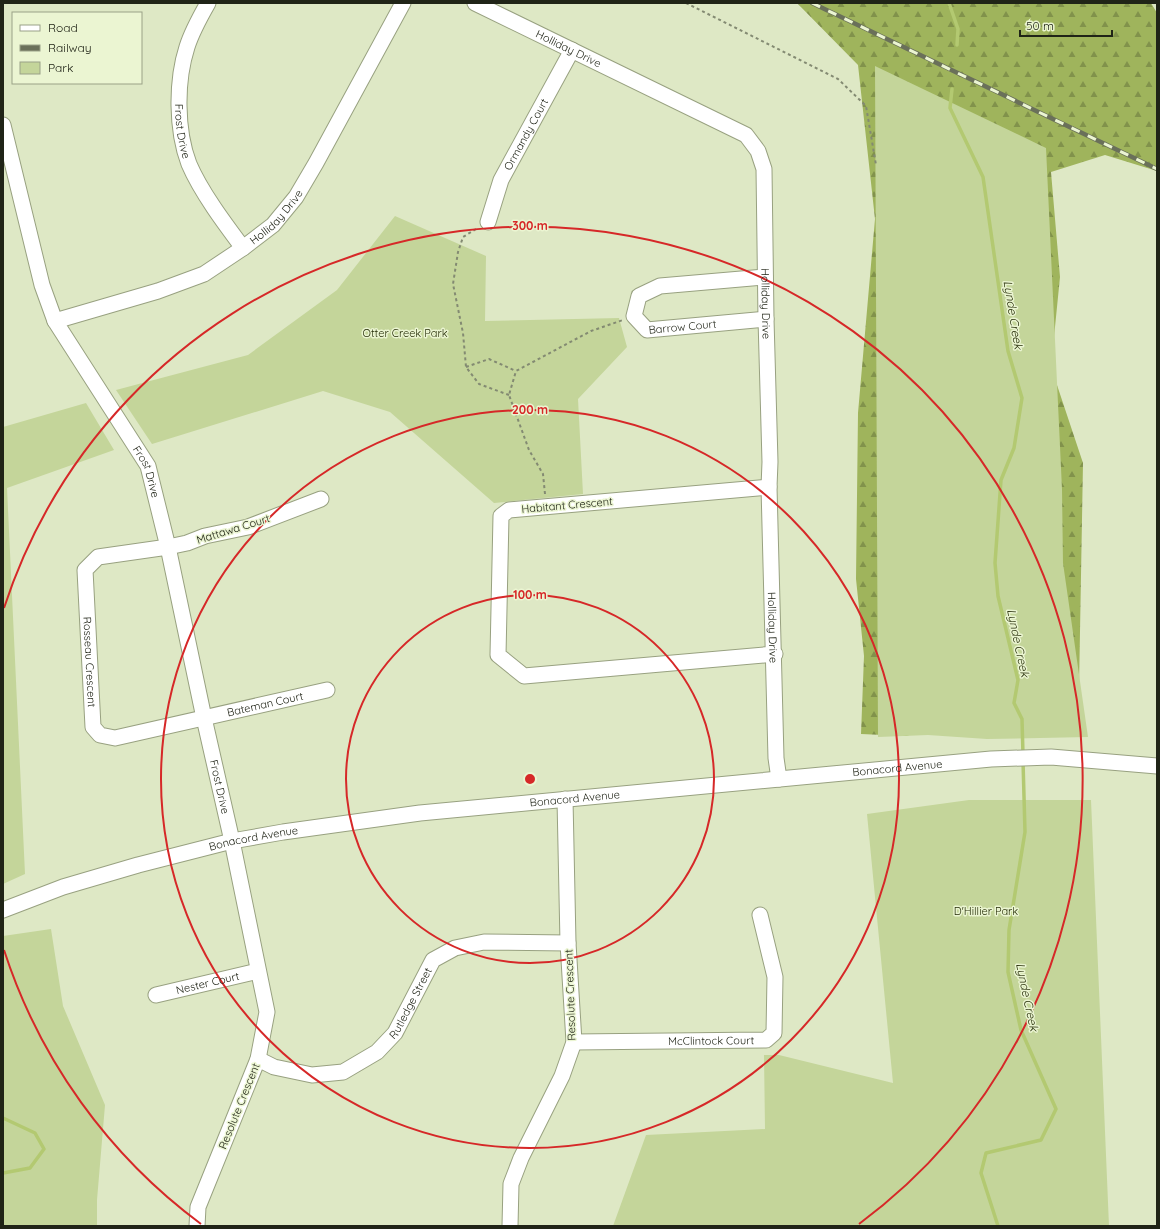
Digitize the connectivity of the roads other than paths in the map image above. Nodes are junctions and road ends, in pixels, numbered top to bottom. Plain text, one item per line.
1 (208, 3) edge
2 (403, 3) edge
3 (475, 3) edge
4 (572, 50) junction
5 (3, 125) edge
6 (488, 222) road end
7 (243, 248) junction
8 (765, 278) junction
9 (766, 319) junction
10 (55, 321) junction
11 (769, 487) junction
12 (321, 499) dead end
13 (168, 547) junction
14 (774, 654) junction
15 (327, 690) dead end
16 (204, 718) junction
17 (1157, 766) edge
18 (779, 779) junction
19 (565, 800) junction
20 (232, 841) junction
21 (3, 910) edge
22 (760, 915) dead end
23 (568, 943) junction
24 (258, 971) junction
25 (156, 995) dead end
26 (574, 1042) junction
27 (258, 1059) junction
28 (197, 1226) edge
29 (510, 1226) edge

1 - 7 street, Frost Drive
2 - 7 street, Holliday Drive
3 - 4 street, Holliday Drive
4 - 6 street, Ormandy Court
4 - 8 street, Holliday Drive
5 - 10 street, Frost Drive
7 - 10 street, Holliday Drive
8 - 9 street, Holliday Drive
8 - 9 street, Barrow Court
9 - 11 street, Holliday Drive
10 - 13 street, Frost Drive
11 - 14 street, Holliday Drive
11 - 14 street, Habitant Crescent
12 - 13 street, Mattawa Court
13 - 16 street, Frost Drive
13 - 16 street, Rosseau Crescent
14 - 18 street, Holliday Drive
15 - 16 street, Bateman Court
16 - 20 street, Frost Drive
17 - 18 street, Bonacord Avenue
18 - 19 street, Bonacord Avenue
19 - 20 street, Bonacord Avenue
19 - 23 street, Resolute Crescent
20 - 21 street, Bonacord Avenue
20 - 24 street, Resolute Crescent
22 - 26 street, McClintock Court
23 - 26 street, Resolute Crescent
23 - 27 street, Rutledge Street
24 - 25 street, Nester Court
24 - 27 street, Resolute Crescent
26 - 29 street, Resolute Crescent
27 - 28 street, Resolute Crescent

